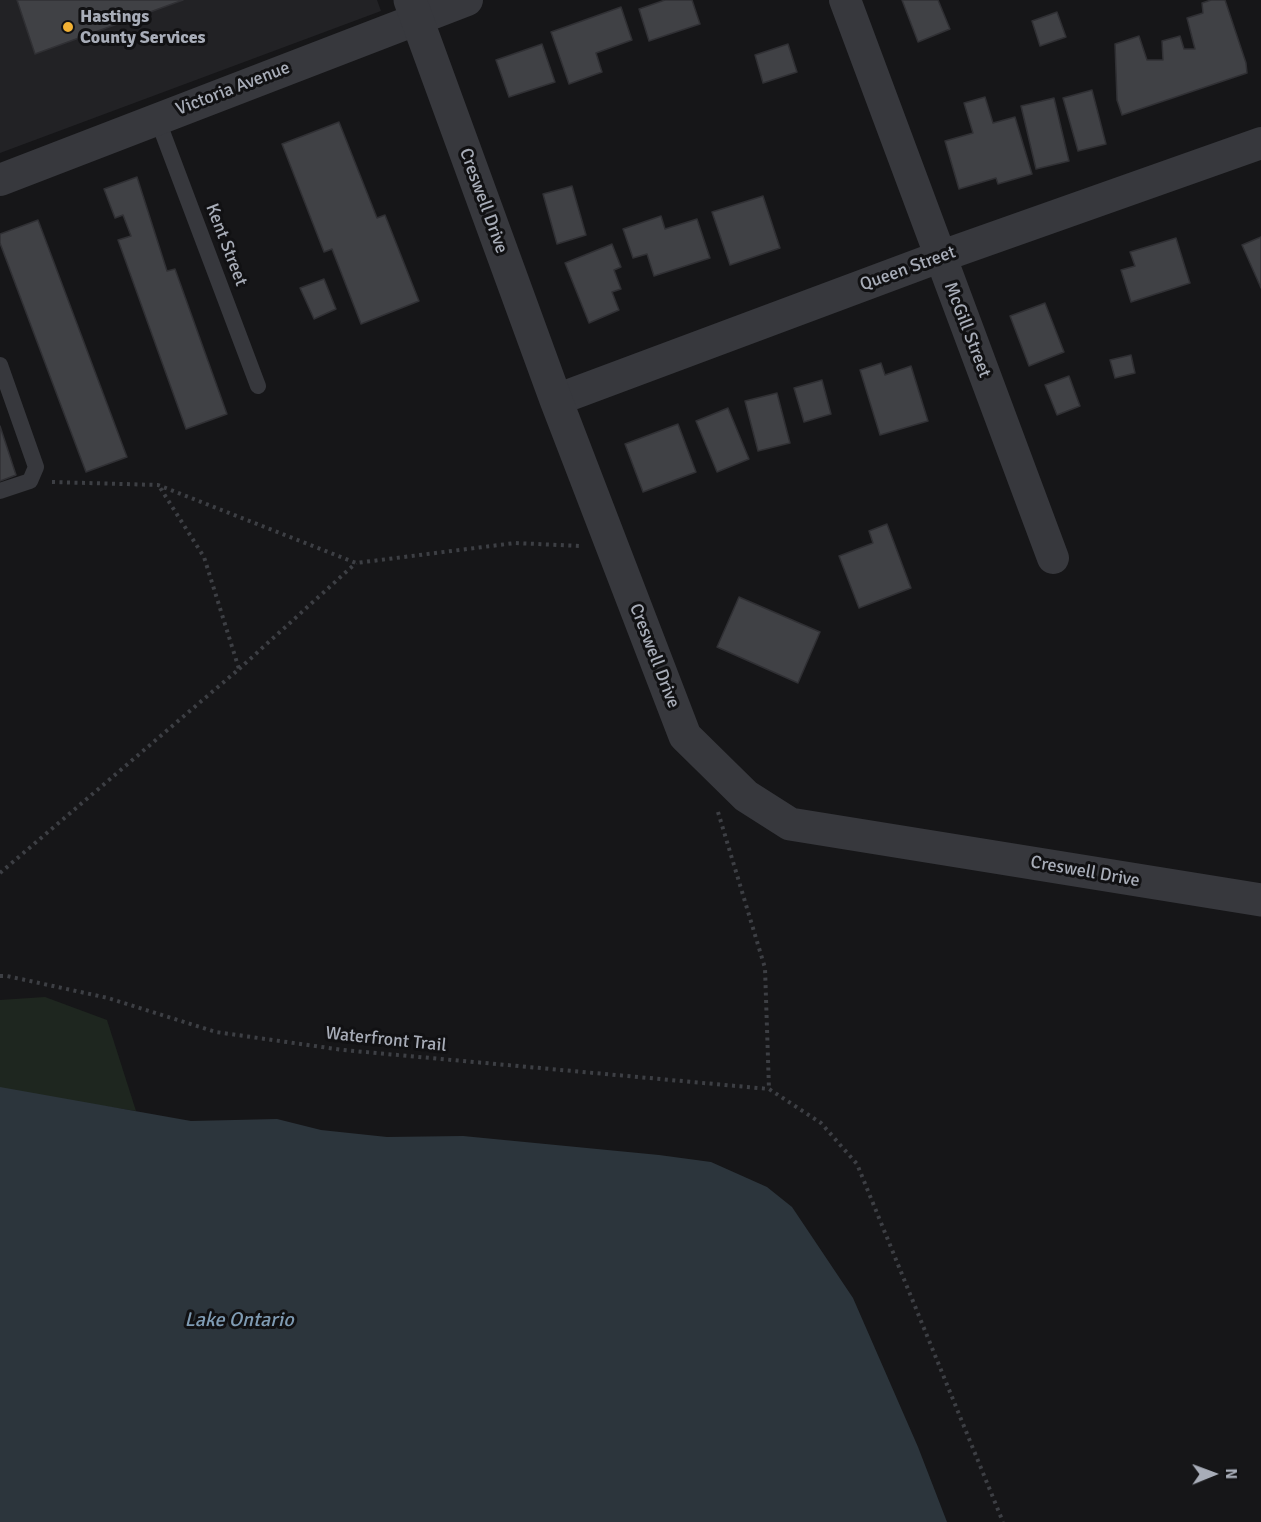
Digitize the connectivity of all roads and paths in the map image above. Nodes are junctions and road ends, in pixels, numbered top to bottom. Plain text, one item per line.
1 (467, 0) edge
2 (845, 0) edge
3 (413, 10) edge
4 (157, 118) junction
5 (1261, 143) edge
6 (0, 180) edge
7 (939, 257) junction
8 (0, 365) edge
9 (258, 386) dead end
10 (556, 400) junction
11 (30, 481) junction
12 (158, 485) junction
13 (0, 491) edge
14 (586, 547) dead end
15 (1053, 558) dead end
16 (356, 563) junction
17 (238, 669) junction
18 (713, 765) junction
19 (0, 873) edge
20 (1261, 900) edge
21 (0, 976) edge
22 (769, 1089) junction
23 (1003, 1522) edge

1 - 3 street, Victoria Avenue
2 - 7 street, McGill Street
3 - 4 street, Victoria Avenue
3 - 10 street, Creswell Drive
4 - 6 street, Victoria Avenue
4 - 9 lane, Kent Street
5 - 7 street, Queen Street
7 - 10 street, Queen Street
7 - 15 street, McGill Street
8 - 11 lane
10 - 18 street, Creswell Drive
11 - 12 path
11 - 13 lane
12 - 16 path
12 - 17 path
14 - 16 path
16 - 17 path
17 - 19 path
18 - 20 street, Creswell Drive
18 - 22 path
21 - 22 path, Waterfront Trail
22 - 23 path

